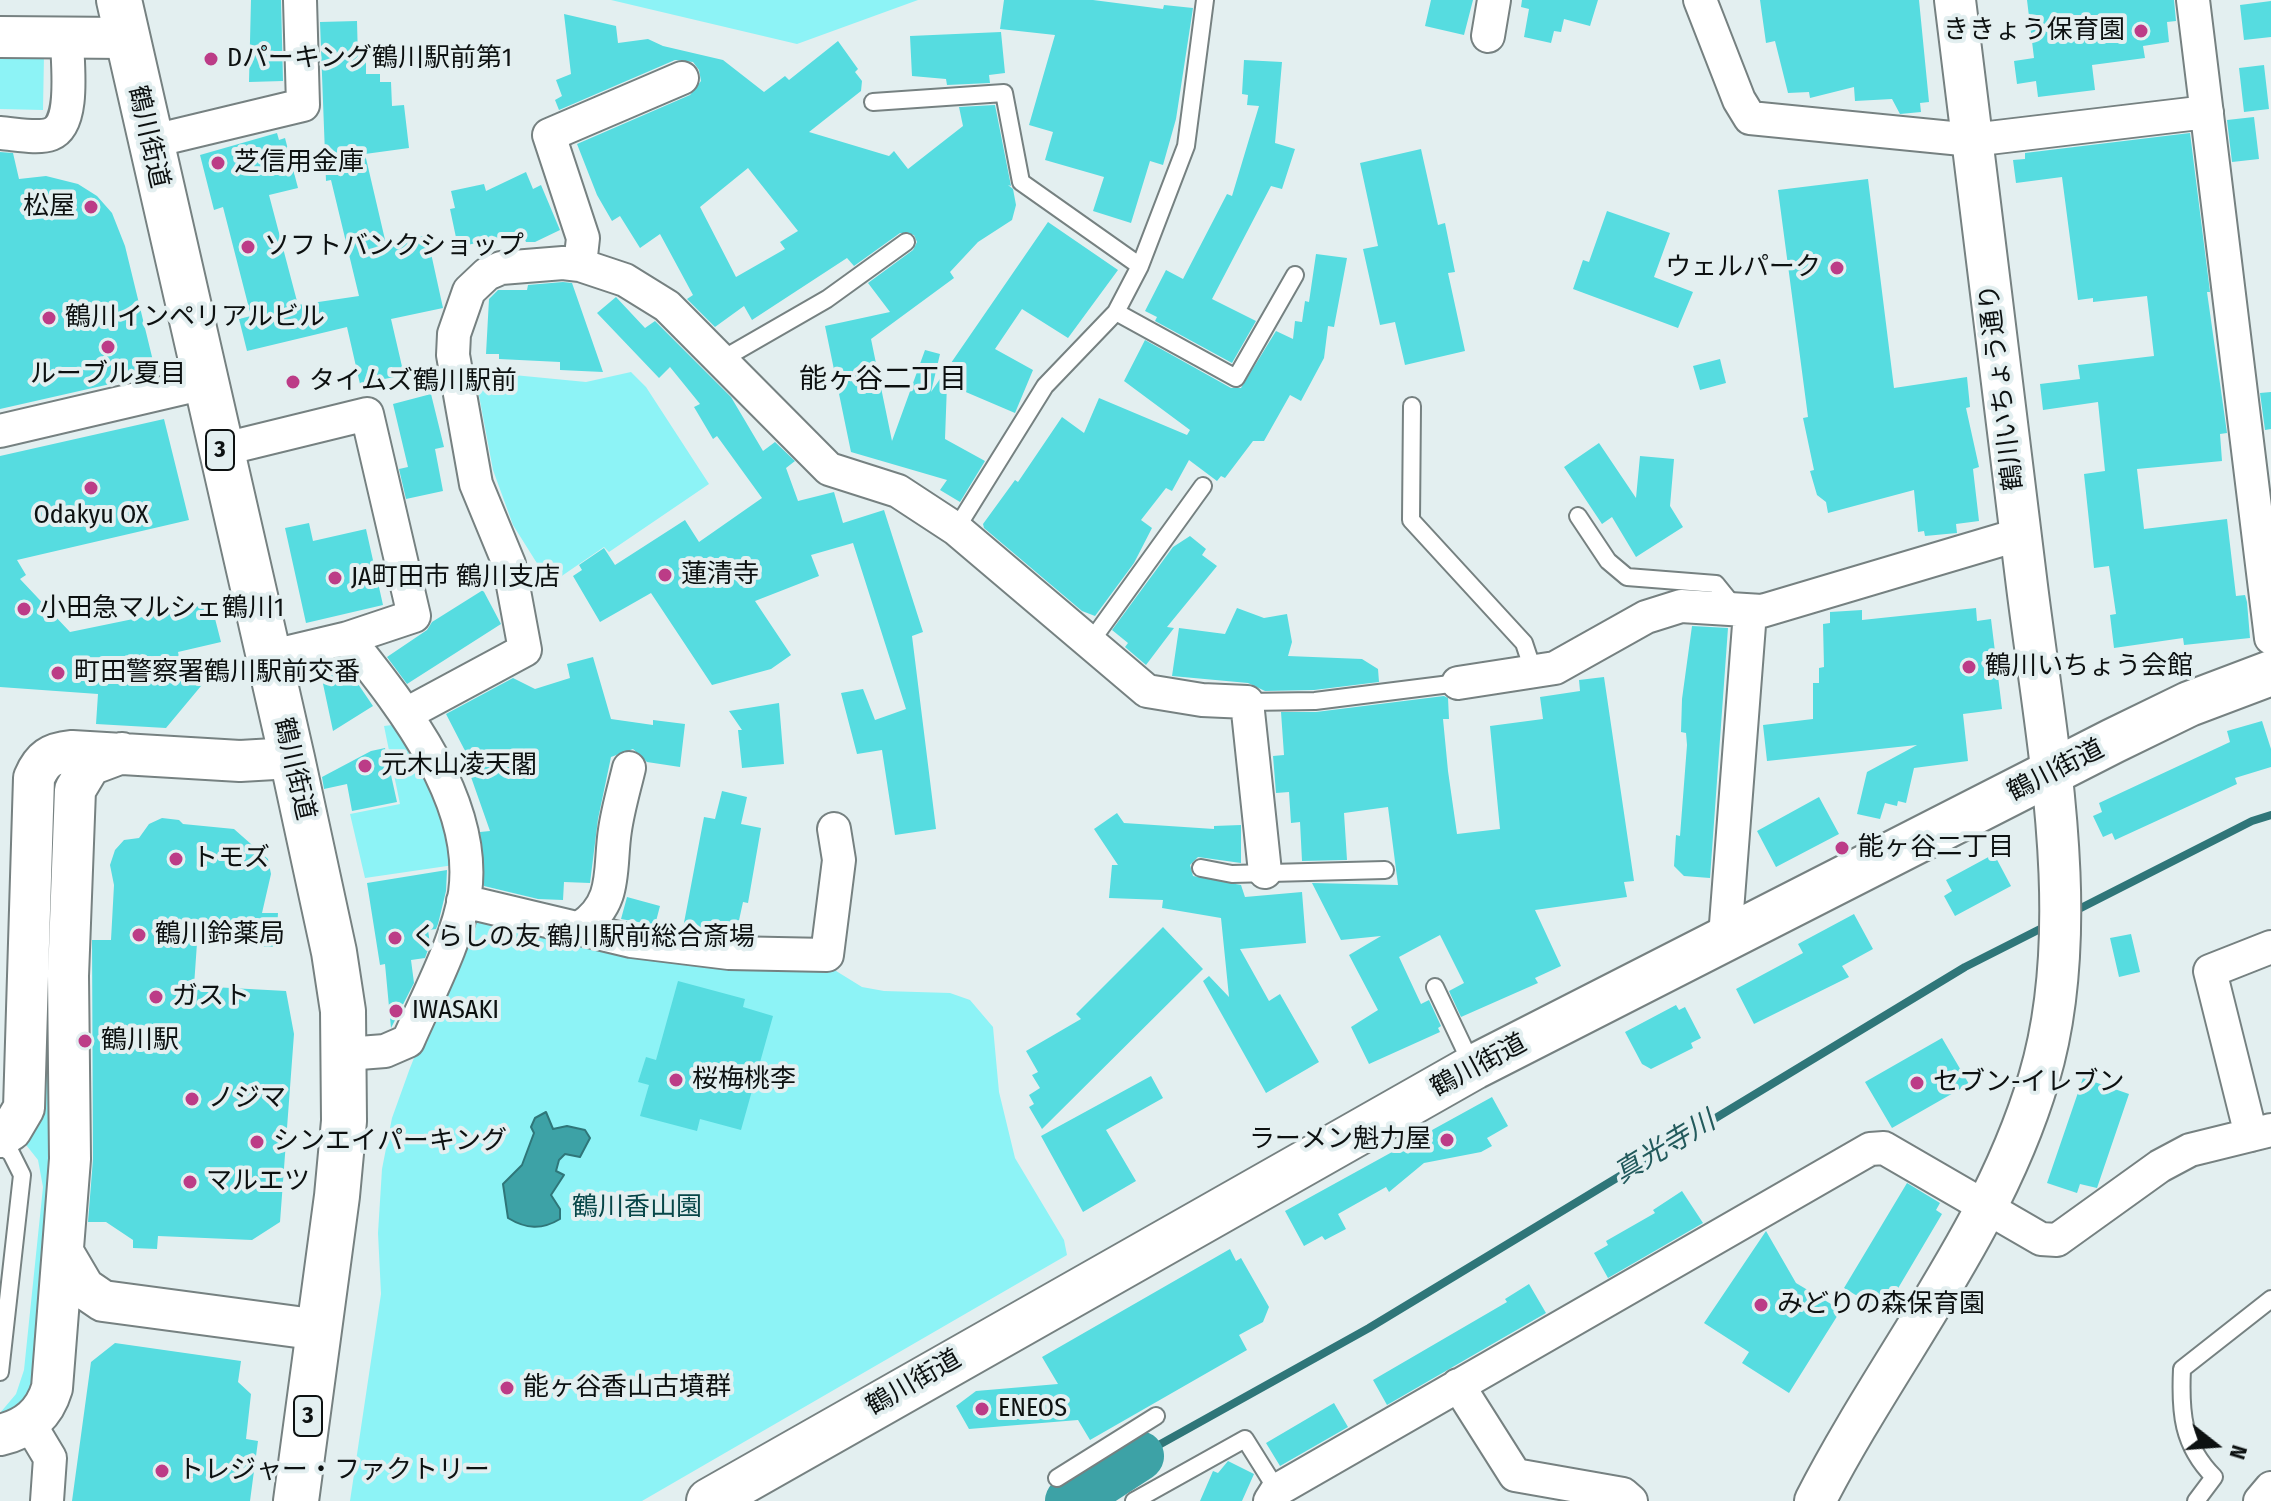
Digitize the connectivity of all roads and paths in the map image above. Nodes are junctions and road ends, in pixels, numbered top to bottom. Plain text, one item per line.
1 (300, 0) edge
2 (1205, 0) edge
3 (1494, 0) edge
4 (1700, 0) edge
5 (1955, 0) edge
6 (2193, 0) edge
7 (123, 19) edge
8 (1488, 36) dead end
9 (0, 37) edge
10 (67, 38) junction
11 (682, 78) dead end
12 (873, 102) dead end
13 (2207, 112) junction
14 (0, 133) edge
15 (1972, 140) junction
16 (149, 142) junction
17 (906, 242) dead end
18 (580, 265) junction
19 (1140, 266) junction
20 (1295, 275) dead end
21 (1116, 312) junction
22 (721, 360) junction
23 (205, 383) junction
24 (1412, 406) dead end
25 (0, 431) edge
26 (2260, 439) edge
27 (220, 450) junction
28 (1203, 486) dead end
29 (1578, 516) dead end
30 (956, 529) junction
31 (2021, 534) junction
32 (1744, 611) junction
33 (348, 638) junction
34 (2271, 638) edge
35 (1089, 644) junction
36 (268, 657) junction
37 (1533, 670) junction
38 (2271, 673) edge
39 (1458, 683) joint
40 (1247, 702) junction
41 (408, 713) junction
42 (122, 753) junction
43 (292, 758) junction
44 (629, 768) dead end
45 (2050, 775) junction
46 (834, 829) dead end
47 (1201, 868) dead end
48 (1385, 870) dead end
49 (1265, 872) junction
50 (463, 901) junction
51 (581, 927) junction
52 (1725, 937) junction
53 (2271, 947) edge
54 (1435, 987) dead end
55 (346, 1054) junction
56 (1474, 1067) junction
57 (2261, 1132) edge
58 (0, 1137) edge
59 (0, 1145) edge
60 (1985, 1208) junction
61 (64, 1254) junction
62 (2271, 1299) edge
63 (103, 1301) junction
64 (320, 1330) junction
65 (57, 1338) junction
66 (0, 1372) edge
67 (1458, 1385) junction
68 (1156, 1416) dead end
69 (15, 1429) edge
70 (1057, 1478) dead end
71 (2271, 1488) edge
72 (1274, 1496) edge
73 (47, 1501) edge
74 (296, 1501) edge
75 (709, 1501) edge
76 (1134, 1501) edge
77 (1631, 1501) edge
78 (1815, 1501) edge
79 (2196, 1501) edge
80 (2260, 1501) edge

1 - 16 street
2 - 19 lane
3 - 8 street
4 - 15 street
5 - 15 street, 鶴川いちょう通り
6 - 13 street
7 - 10 street
7 - 16 main road, 鶴川街道 / 3
9 - 10 street
10 - 14 street
11 - 18 street
12 - 19 lane
13 - 15 street
13 - 26 street
15 - 31 street, 鶴川いちょう通り
16 - 23 main road, 鶴川街道 / 3
17 - 22 lane
18 - 22 street
18 - 41 street
19 - 21 lane
20 - 21 lane
21 - 30 lane
22 - 30 street
23 - 25 street
23 - 27 main road, 鶴川街道 / 3
24 - 37 lane
26 - 34 street
27 - 33 street
27 - 36 main road, 鶴川街道 / 3
28 - 35 lane
29 - 32 lane
30 - 35 street
31 - 32 street
31 - 45 street, 鶴川いちょう通り
32 - 37 street
32 - 52 street
33 - 36 street
33 - 41 street
35 - 40 street
36 - 43 main road, 鶴川街道 / 3
37 - 39 street
38 - 45 main road, 鶴川街道
39 - 40 lane
40 - 49 street
41 - 50 street
42 - 43 street
42 - 58 street
42 - 61 street
43 - 55 main road, 鶴川街道 / 3
44 - 51 street
45 - 52 main road, 鶴川街道
45 - 60 street, 鶴川いちょう通り
46 - 51 street
47 - 49 lane
48 - 49 lane
50 - 51 street
50 - 55 street
52 - 56 main road, 鶴川街道
53 - 57 street
54 - 56 lane
55 - 64 main road, 鶴川街道 / 3
56 - 75 main road, 鶴川街道
57 - 60 street
59 - 66 lane
60 - 67 street
60 - 78 street, 鶴川いちょう通り
61 - 63 street
61 - 65 street
62 - 79 lane
63 - 64 street
63 - 65 street
64 - 74 main road, 鶴川街道 / 3
65 - 69 street
67 - 72 street
67 - 77 street
68 - 70 lane
69 - 73 street
71 - 80 street
72 - 76 lane

